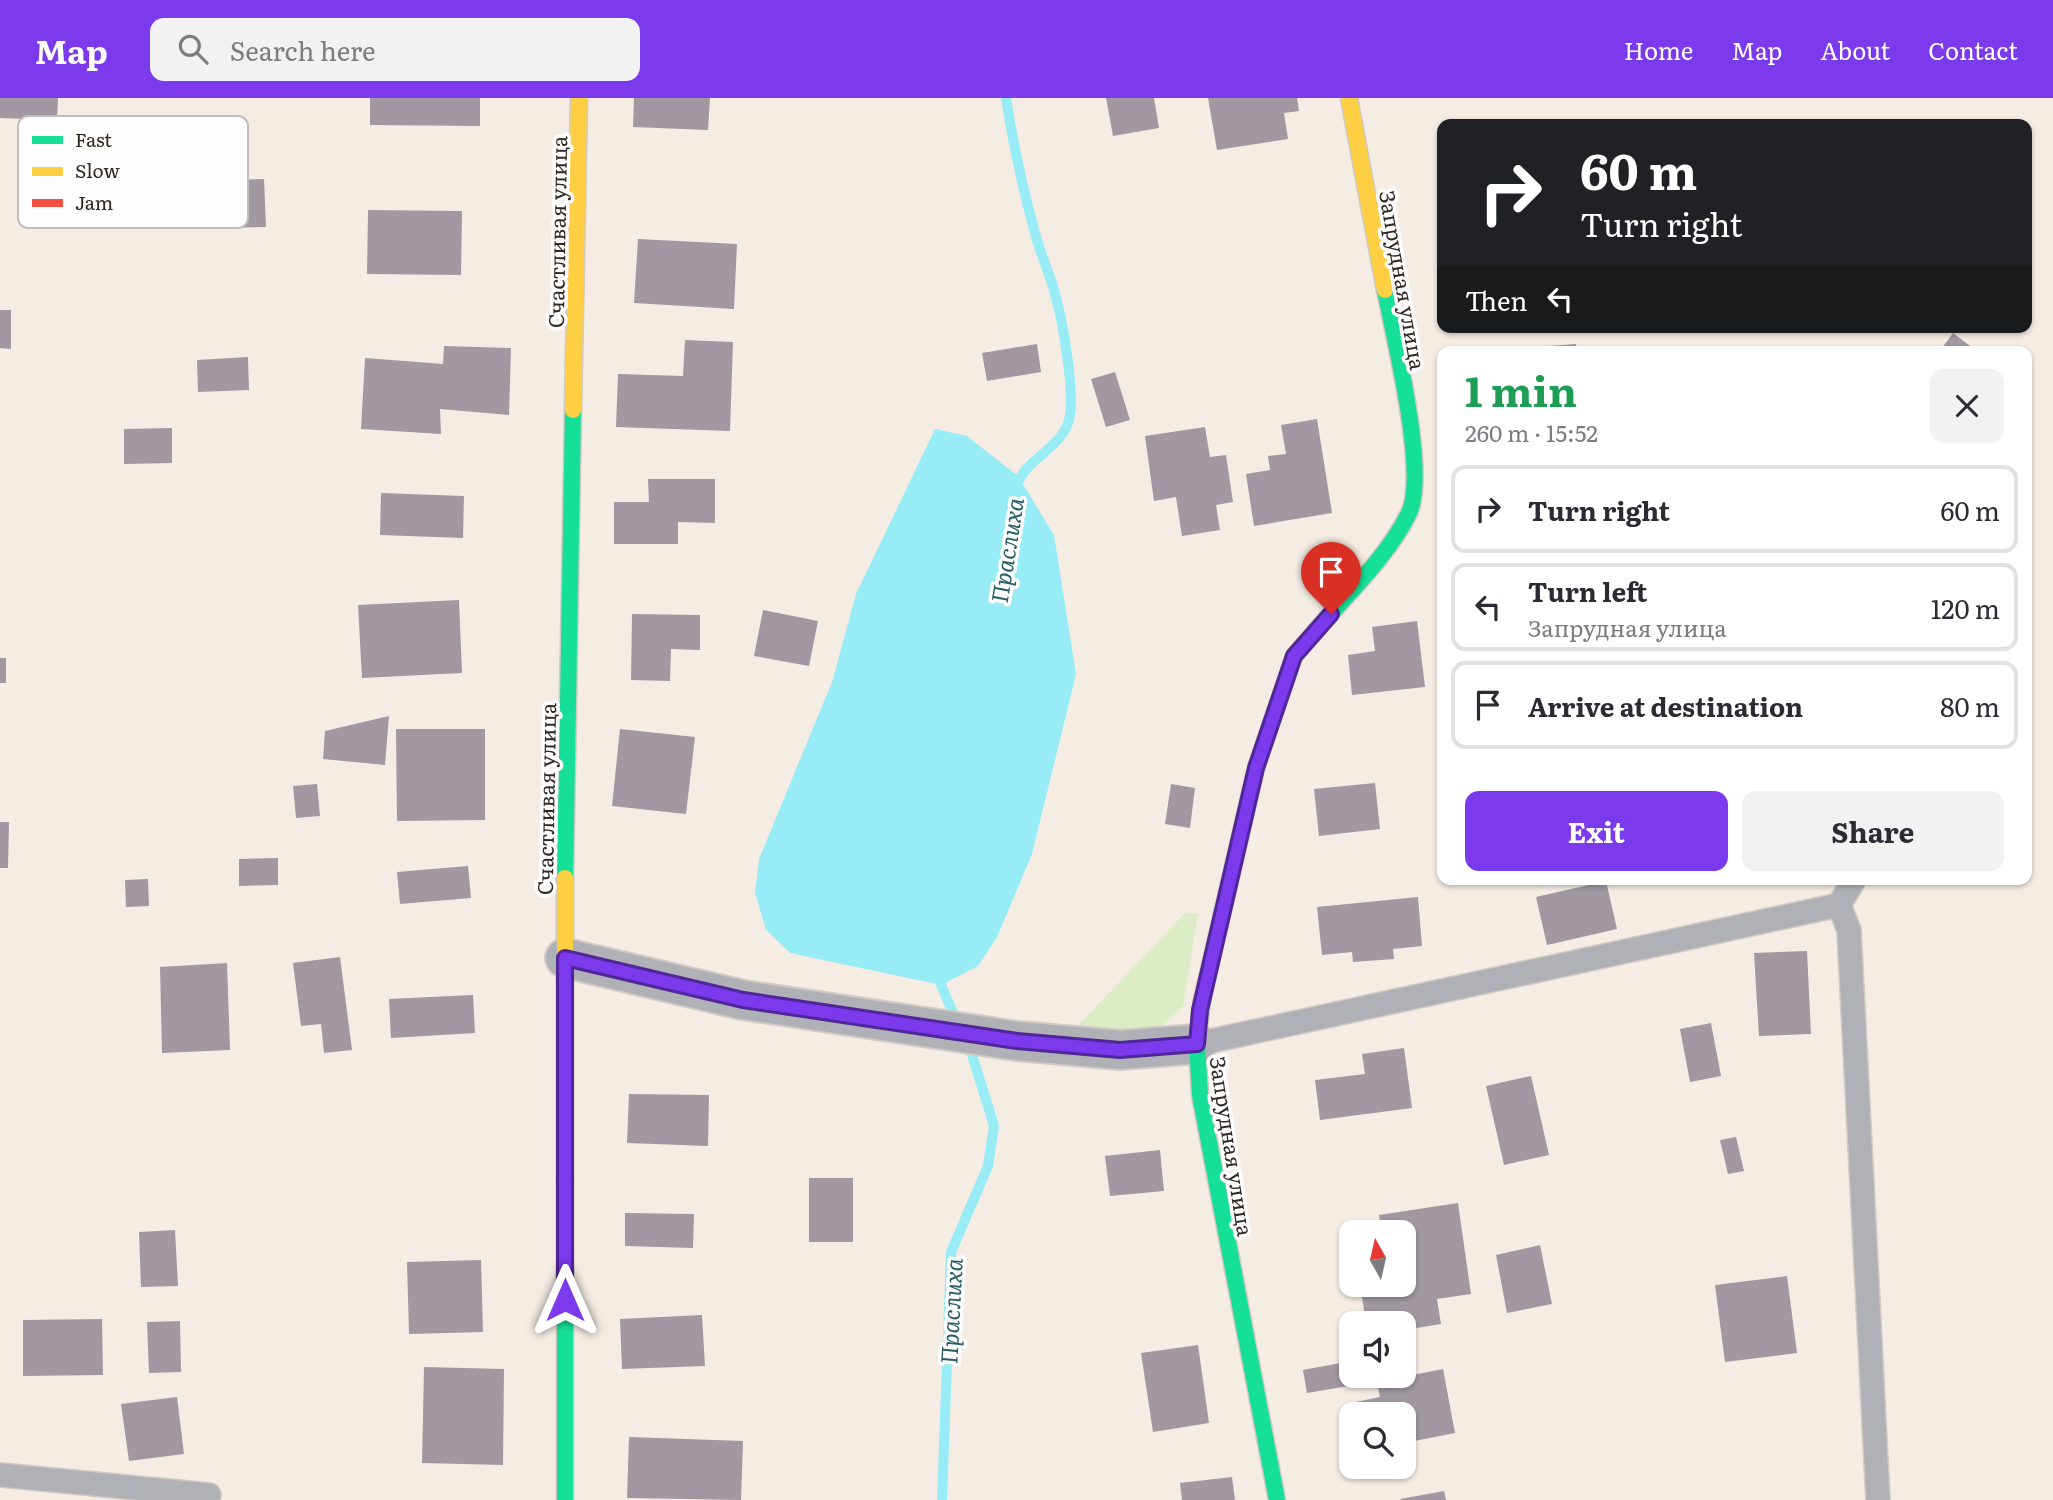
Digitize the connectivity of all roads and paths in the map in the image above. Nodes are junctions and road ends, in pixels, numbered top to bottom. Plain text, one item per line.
1 (579, 98) edge
2 (1349, 98) edge
3 (1851, 885) edge
4 (1839, 905) junction
5 (565, 958) junction
6 (1197, 1044) junction
7 (0, 1475) edge
8 (209, 1495) dead end
9 (565, 1500) edge
10 (1277, 1500) edge
11 (1878, 1500) edge

1 - 5 street, Счастливая улица
2 - 6 street, Запрудная улица
3 - 4 lane
4 - 6 lane
4 - 11 lane
5 - 6 street
5 - 9 street, Счастливая улица
6 - 10 street, Запрудная улица
7 - 8 lane

